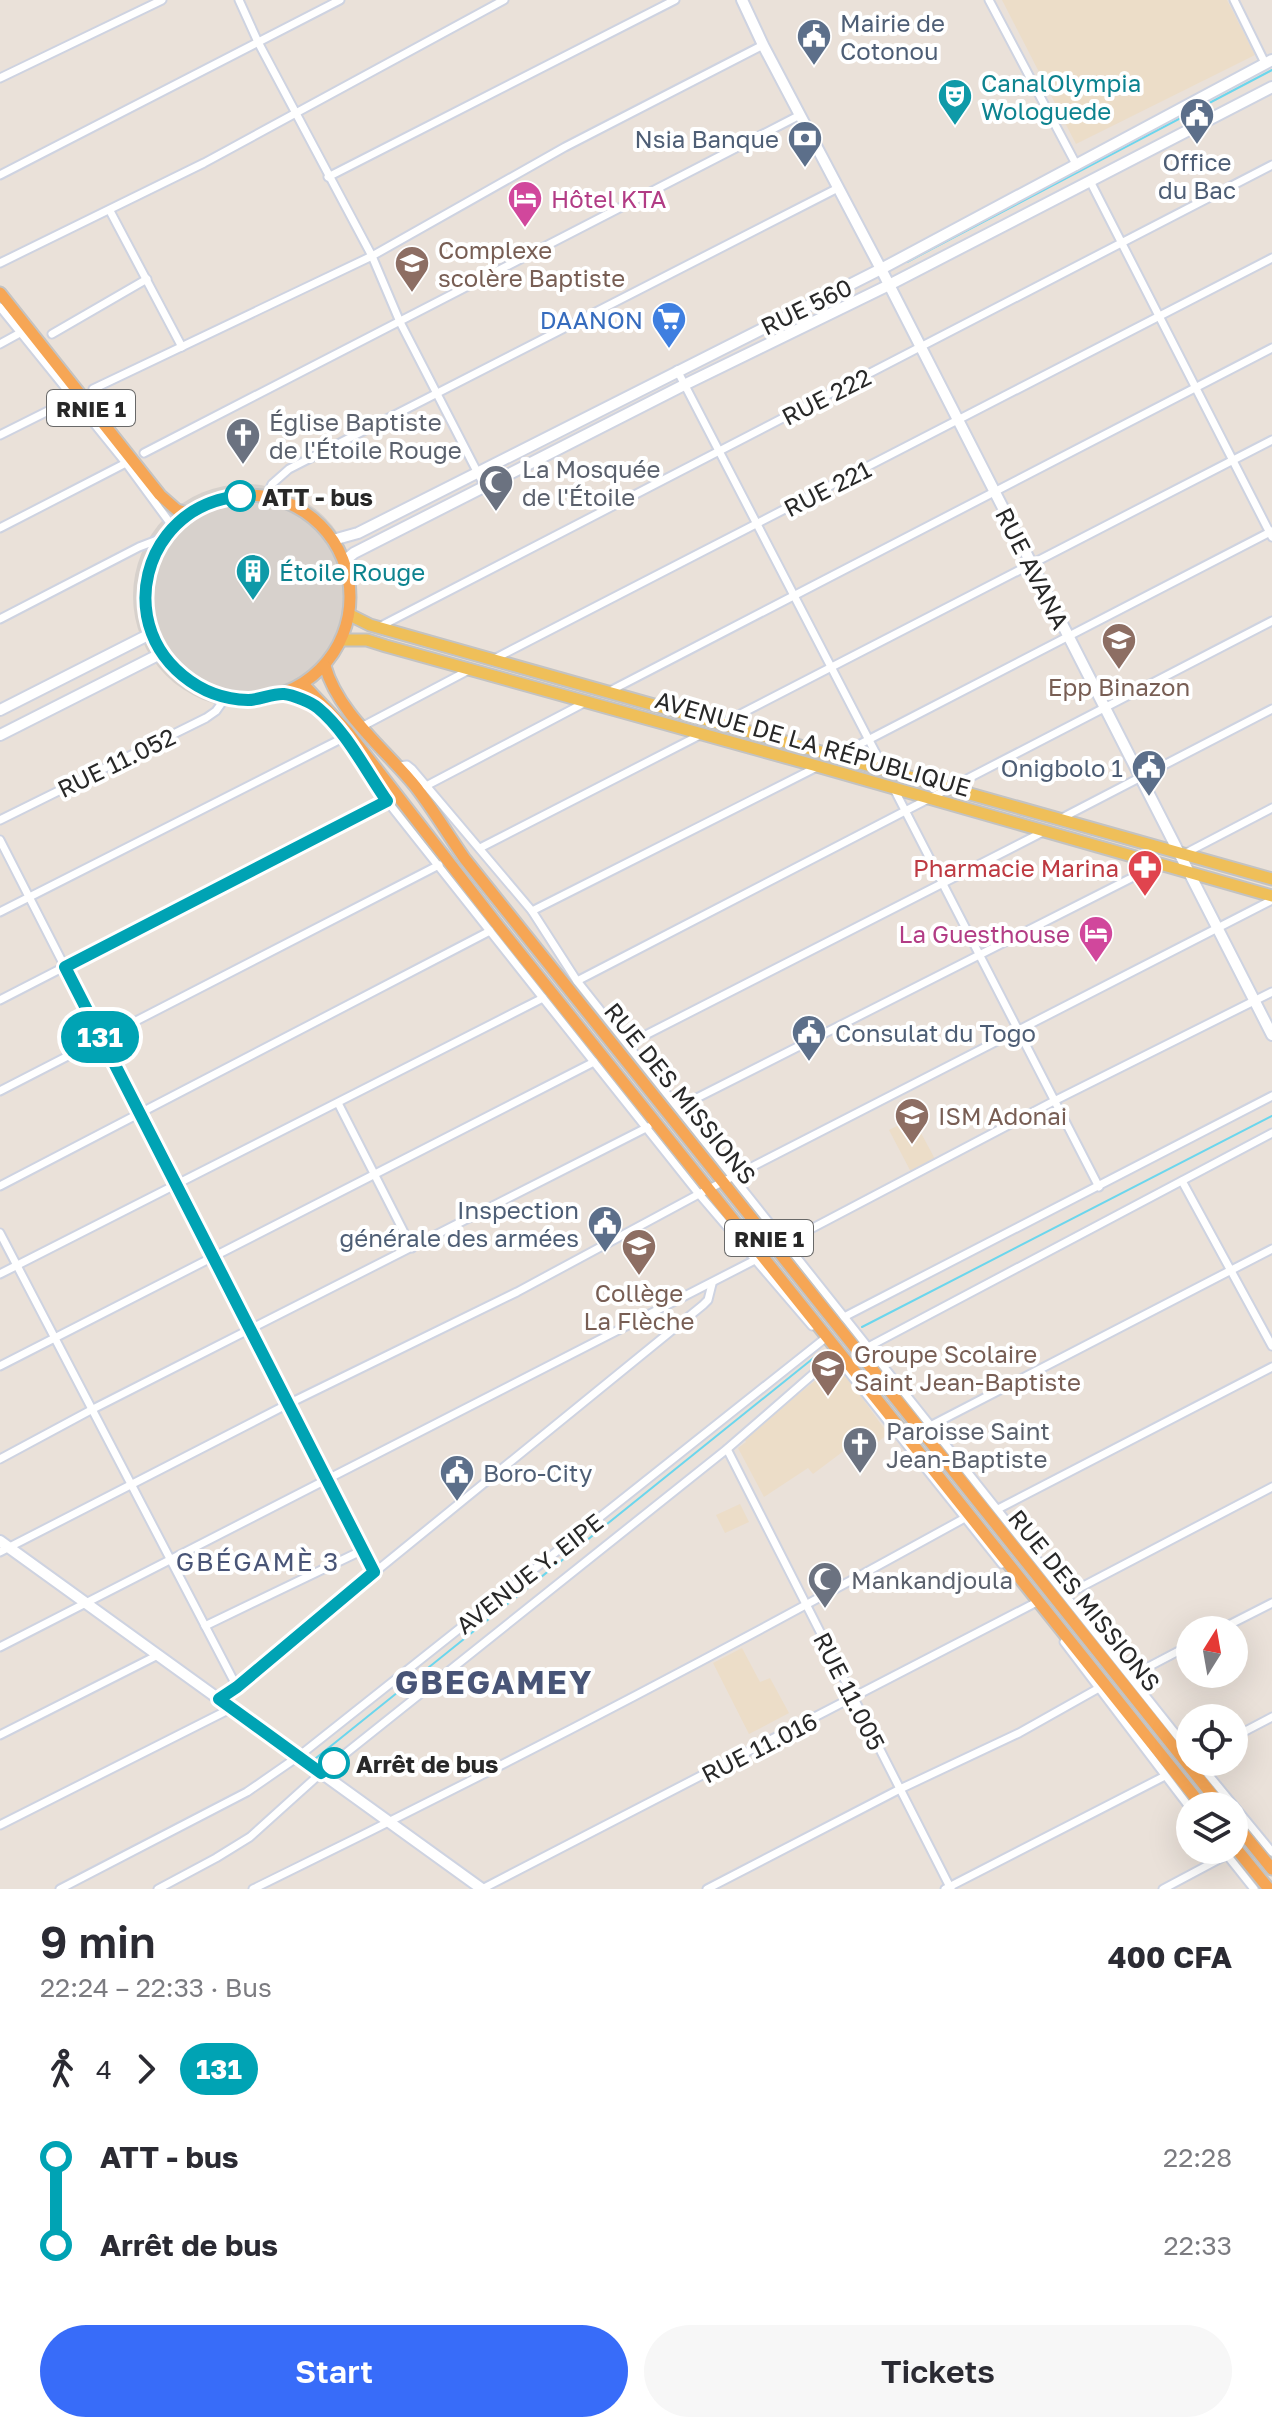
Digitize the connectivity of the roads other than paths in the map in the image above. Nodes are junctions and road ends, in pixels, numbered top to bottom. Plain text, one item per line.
1 (162, 0) edge
2 (239, 0) edge
3 (340, 0) edge
4 (504, 0) edge
5 (675, 0) edge
6 (742, 0) edge
7 (989, 0) edge
8 (1234, 0) edge
9 (258, 42) junction
10 (763, 45) junction
11 (1268, 61) edge
12 (0, 78) edge
13 (1272, 87) edge
14 (296, 113) junction
15 (800, 115) junction
16 (1272, 165) edge
17 (1077, 166) junction
18 (0, 175) edge
19 (328, 177) junction
20 (1090, 181) junction
21 (838, 188) junction
22 (110, 211) junction
23 (1123, 243) junction
24 (372, 256) junction
25 (1272, 258) edge
26 (0, 263) edge
27 (881, 269) junction
28 (147, 279) junction
29 (889, 285) junction
30 (0, 293) edge
31 (0, 307) edge
32 (1160, 316) junction
33 (400, 322) junction
34 (20, 333) junction
35 (52, 334) dead end
36 (0, 344) edge
37 (182, 347) junction
38 (921, 347) junction
39 (1272, 348) edge
40 (677, 370) junction
41 (684, 385) junction
42 (1195, 388) junction
43 (93, 389) dead end
44 (438, 395) junction
45 (74, 398) junction
46 (958, 420) junction
47 (0, 435) edge
48 (1272, 440) edge
49 (719, 451) junction
50 (144, 453) dead end
51 (1233, 460) junction
52 (126, 463) junction
53 (477, 471) junction
54 (485, 487) junction
55 (994, 492) junction
56 (266, 497) junction
57 (190, 514) junction
58 (757, 524) junction
59 (173, 527) junction
60 (0, 528) edge
61 (1271, 533) edge
62 (165, 537) junction
63 (333, 540) junction
64 (344, 561) junction
65 (1031, 564) junction
66 (794, 595) junction
67 (350, 615) junction
68 (0, 619) edge
69 (1272, 621) edge
70 (379, 627) junction
71 (152, 633) junction
72 (1067, 635) junction
73 (342, 640) junction
74 (162, 653) junction
75 (494, 659) junction
76 (325, 666) junction
77 (831, 667) junction
78 (471, 669) junction
79 (303, 684) junction
80 (608, 692) junction
81 (283, 694) junction
82 (226, 697) junction
83 (586, 702) junction
84 (1104, 708) junction
85 (1272, 709) edge
86 (0, 710) edge
87 (721, 724) junction
88 (363, 726) junction
89 (0, 735) edge
90 (700, 735) junction
91 (343, 738) junction
92 (869, 740) junction
93 (835, 757) junction
94 (397, 766) junction
95 (819, 766) junction
96 (885, 770) junction
97 (1139, 778) junction
98 (426, 786) junction
99 (893, 786) junction
100 (950, 788) junction
101 (932, 797) junction
102 (387, 801) junction
103 (1272, 808) edge
104 (905, 810) junction
105 (0, 820) edge
106 (1058, 820) junction
107 (1043, 832) junction
108 (0, 840) edge
109 (480, 848) junction
110 (1180, 853) junction
111 (1161, 863) junction
112 (439, 865) junction
113 (1187, 871) junction
114 (1272, 879) edge
115 (942, 883) junction
116 (29, 897) junction
117 (1272, 898) edge
118 (532, 911) junction
119 (0, 912) edge
120 (1217, 929) junction
121 (490, 931) junction
122 (980, 957) junction
123 (65, 967) junction
124 (577, 981) junction
125 (1272, 992) edge
126 (543, 998) junction
127 (0, 1000) edge
128 (1255, 1001) junction
129 (1018, 1031) junction
130 (1272, 1035) edge
131 (101, 1039) junction
132 (628, 1044) junction
133 (594, 1062) junction
134 (0, 1091) edge
135 (1272, 1096) edge
136 (1054, 1101) junction
137 (338, 1103) junction
138 (679, 1107) junction
139 (140, 1114) junction
140 (648, 1127) junction
141 (1272, 1133) edge
142 (374, 1174) junction
143 (729, 1180) junction
144 (1182, 1181) junction
145 (176, 1185) junction
146 (0, 1186) edge
147 (1099, 1187) junction
148 (705, 1191) junction
149 (0, 1233) edge
150 (786, 1242) junction
151 (412, 1248) junction
152 (1272, 1249) edge
153 (213, 1256) junction
154 (755, 1260) junction
155 (16, 1266) junction
156 (1231, 1270) junction
157 (0, 1274) edge
158 (712, 1284) junction
159 (844, 1317) junction
160 (251, 1330) junction
161 (54, 1340) junction
162 (823, 1340) junction
163 (1272, 1346) edge
164 (868, 1347) junction
165 (835, 1355) junction
166 (0, 1366) edge
167 (1272, 1367) edge
168 (288, 1404) junction
169 (91, 1410) junction
170 (932, 1425) junction
171 (727, 1449) junction
172 (0, 1459) edge
173 (327, 1481) junction
174 (132, 1486) junction
175 (1272, 1487) edge
176 (998, 1509) junction
177 (963, 1519) junction
178 (3, 1547) edge
179 (363, 1550) junction
180 (171, 1560) junction
181 (374, 1572) junction
182 (1066, 1595) junction
183 (86, 1603) junction
184 (1035, 1603) junction
185 (1272, 1603) edge
186 (807, 1606) junction
187 (1246, 1616) edge
188 (205, 1626) junction
189 (0, 1647) edge
190 (1176, 1652) edge
191 (158, 1655) junction
192 (1131, 1676) junction
193 (237, 1687) junction
194 (1099, 1688) junction
195 (853, 1698) junction
196 (219, 1699) junction
197 (232, 1708) junction
198 (1272, 1717) edge
199 (1248, 1730) edge
200 (1176, 1734) edge
201 (0, 1735) edge
202 (299, 1756) junction
203 (321, 1773) junction
204 (1165, 1776) junction
205 (1211, 1776) edge
206 (900, 1789) junction
207 (1178, 1792) edge
208 (1191, 1792) edge
209 (1210, 1792) edge
210 (389, 1822) junction
211 (0, 1825) edge
212 (1248, 1839) edge
213 (1268, 1840) edge
214 (1272, 1852) edge
215 (1205, 1864) edge
216 (1237, 1864) edge
217 (1243, 1864) edge
218 (1272, 1869) edge
219 (949, 1888) edge
220 (60, 1889) edge
221 (158, 1889) edge
222 (253, 1889) edge
223 (482, 1889) edge
224 (707, 1889) edge
225 (1163, 1889) edge
226 (1254, 1889) edge
227 (1269, 1889) edge

1 - 12 street
2 - 9 street
3 - 9 street
4 - 14 street
5 - 19 street
6 - 10 main road, RUE AVANA
7 - 17 street
8 - 11 street
9 - 14 street
9 - 18 street
10 - 15 main road, RUE AVANA
10 - 24 street
11 - 17 main road, RUE 560
13 - 20 main road, RUE 560
14 - 19 street
14 - 22 street
15 - 21 main road, RUE AVANA
15 - 33 street
16 - 23 street, RUE 222
17 - 27 main road, RUE 560
19 - 24 street
20 - 23 street
20 - 29 main road, RUE 560
21 - 27 main road, RUE AVANA
21 - 44 street
22 - 26 street
22 - 28 street
23 - 32 street
23 - 38 street, RUE 222
24 - 33 street
24 - 37 street
25 - 32 street, RUE 221
27 - 29 main road, RUE AVANA
27 - 40 main road, RUE 560
28 - 35 street
28 - 37 street
29 - 38 main road, RUE AVANA
29 - 41 main road, RUE 560
30 - 57 highway, RNIE 1
31 - 34 street
32 - 42 street
32 - 46 street, RUE 221
33 - 44 street
33 - 50 street
34 - 36 street
34 - 45 street
37 - 43 street
38 - 46 main road, RUE AVANA
38 - 49 street, RUE 222
39 - 42 street
40 - 41 street
40 - 53 main road, RUE 560
41 - 49 street
41 - 54 main road, RUE 560
42 - 51 street
42 - 55 street
44 - 53 street
44 - 56 street
45 - 47 street
45 - 52 street
46 - 55 main road, RUE AVANA
46 - 58 street, RUE 221
48 - 51 street
49 - 58 street
49 - 70 street, RUE 222
51 - 61 street
51 - 65 street
52 - 59 street
52 - 60 street
53 - 54 street
53 - 63 main road, RUE 560
54 - 64 main road, RUE 560
55 - 65 main road, RUE AVANA
55 - 66 street
56 - 57 highway
56 - 63 highway
57 - 59 highway
58 - 66 street
58 - 75 street, RUE 221
59 - 62 highway
61 - 72 street
62 - 68 street
62 - 71 highway
63 - 64 highway
64 - 67 highway
65 - 72 main road, RUE AVANA
65 - 77 street
66 - 77 street
66 - 80 street
67 - 70 main road, AVENUE DE LA RÉPUBLIQUE
67 - 73 highway
69 - 84 street
70 - 75 main road, AVENUE DE LA RÉPUBLIQUE
71 - 74 highway
71 - 86 main road
72 - 84 main road, RUE AVANA
72 - 92 street
73 - 76 highway
73 - 78 main road, AVENUE DE LA RÉPUBLIQUE
74 - 82 highway
74 - 89 main road
75 - 80 main road, AVENUE DE LA RÉPUBLIQUE
76 - 79 highway
76 - 88 highway, RUE DES MISSIONS / RNIE 1
77 - 87 street
77 - 92 street
78 - 83 main road, AVENUE DE LA RÉPUBLIQUE
78 - 88 street
79 - 81 highway
79 - 148 highway, RUE DES MISSIONS / RNIE 1
80 - 87 main road, AVENUE DE LA RÉPUBLIQUE
81 - 82 highway
81 - 91 street
82 - 105 street, RUE 11.052
83 - 90 main road, AVENUE DE LA RÉPUBLIQUE
83 - 98 street
84 - 97 main road, RUE AVANA
84 - 100 street
85 - 97 street
87 - 93 main road, AVENUE DE LA RÉPUBLIQUE
88 - 94 highway, RUE DES MISSIONS / RNIE 1
90 - 95 main road, AVENUE DE LA RÉPUBLIQUE
90 - 109 street
91 - 102 street
91 - 116 street
92 - 93 street
92 - 96 street
93 - 96 main road, AVENUE DE LA RÉPUBLIQUE
94 - 98 street
94 - 143 highway, RUE DES MISSIONS / RNIE 1
95 - 99 main road, AVENUE DE LA RÉPUBLIQUE
95 - 118 street
96 - 100 main road, AVENUE DE LA RÉPUBLIQUE
97 - 106 street
97 - 110 main road, RUE AVANA
98 - 109 street
99 - 101 main road, AVENUE DE LA RÉPUBLIQUE
99 - 104 street
100 - 101 street
100 - 106 main road, AVENUE DE LA RÉPUBLIQUE
101 - 104 street
101 - 107 main road, AVENUE DE LA RÉPUBLIQUE
102 - 112 street
102 - 123 street
103 - 110 street
104 - 115 street
104 - 124 street
106 - 110 main road, AVENUE DE LA RÉPUBLIQUE
107 - 111 main road, AVENUE DE LA RÉPUBLIQUE
107 - 115 street
108 - 116 street
109 - 118 street
110 - 113 main road, RUE AVANA
110 - 114 main road, AVENUE DE LA RÉPUBLIQUE
111 - 113 main road, AVENUE DE LA RÉPUBLIQUE
111 - 122 street
112 - 121 street
112 - 131 street
113 - 117 main road, AVENUE DE LA RÉPUBLIQUE
113 - 120 main road, RUE AVANA
115 - 122 street
115 - 132 street
116 - 119 street
116 - 123 street
117 - 120 street
118 - 124 street
120 - 128 main road, RUE AVANA
120 - 129 street
121 - 126 street
121 - 139 street
122 - 129 street
122 - 138 street
123 - 127 street
123 - 131 street
124 - 132 street
125 - 128 street
126 - 133 street
126 - 137 street
128 - 130 main road, RUE AVANA
128 - 136 street
129 - 136 street
129 - 143 street
131 - 134 street
131 - 139 street
132 - 138 street
133 - 140 street
133 - 142 street
135 - 147 street
136 - 147 street
136 - 150 street
137 - 142 street
137 - 145 street
138 - 143 street
139 - 145 street
139 - 146 street
140 - 148 street
140 - 151 street
141 - 144 street
142 - 151 street
142 - 153 street
143 - 148 street
143 - 150 street
143 - 209 highway, RUE DES MISSIONS / RNIE 1
144 - 156 street
144 - 164 street
145 - 153 street
145 - 155 street
147 - 159 street
148 - 154 street
148 - 168 street
148 - 208 highway, RUE DES MISSIONS / RNIE 1
149 - 155 street
150 - 159 street
151 - 160 street
152 - 156 street
153 - 160 street
153 - 161 street
154 - 158 street
154 - 162 street
155 - 157 street
155 - 161 street
156 - 163 street
156 - 170 street
158 - 173 street
158 - 181 street
159 - 164 street
160 - 168 street
160 - 169 street
161 - 166 street
161 - 169 street
162 - 165 street
162 - 202 street, AVENUE Y. EIPE
164 - 170 street
165 - 171 street, AVENUE Y. EIPE
165 - 177 street
167 - 176 street
168 - 173 street
168 - 174 street
169 - 172 street
169 - 174 street
170 - 176 street
171 - 186 street, RUE 11.005
171 - 203 street, AVENUE Y. EIPE
173 - 179 street
173 - 180 street
174 - 178 street
174 - 180 street
175 - 182 street
176 - 182 street
177 - 184 street
177 - 186 street
178 - 183 main road
179 - 181 street
179 - 188 street
180 - 183 street
180 - 188 street
181 - 193 street
182 - 192 street
183 - 189 street
183 - 191 main road
184 - 194 street
184 - 195 street, RUE 11.016
185 - 187 street
186 - 195 street, RUE 11.005
186 - 210 street
188 - 193 street
190 - 192 street
191 - 196 main road
191 - 201 street
192 - 200 street
193 - 196 street
194 - 204 street
194 - 206 street
195 - 206 street, RUE 11.005
195 - 223 street, RUE 11.016
196 - 197 main road
197 - 202 main road
197 - 211 street
198 - 199 street
202 - 203 main road
202 - 220 street, AVENUE Y. EIPE
203 - 210 main road
203 - 221 street, AVENUE Y. EIPE
204 - 207 street
204 - 219 street
205 - 213 street
206 - 219 street, RUE 11.005
206 - 224 street
210 - 222 street
210 - 223 main road
212 - 218 highway
213 - 214 street
215 - 225 street
216 - 226 street
217 - 227 highway

